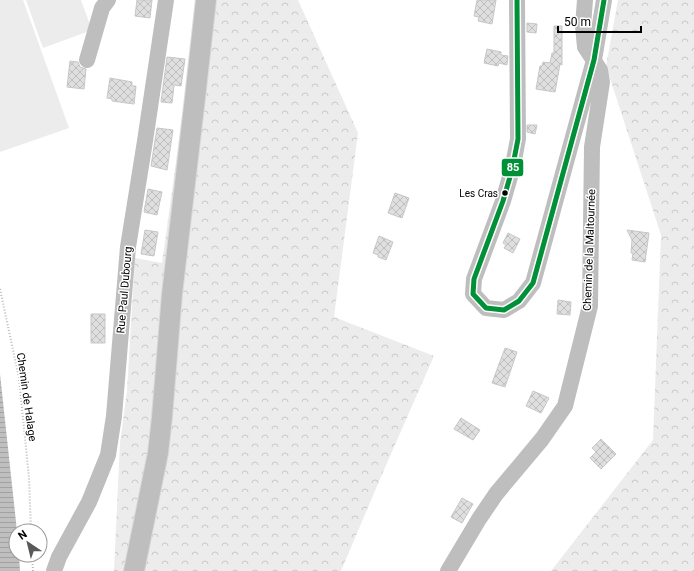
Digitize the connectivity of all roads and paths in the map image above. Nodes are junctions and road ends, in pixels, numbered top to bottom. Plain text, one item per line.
1 (108, 0) edge
2 (166, 0) edge
3 (206, 0) edge
4 (516, 0) edge
5 (585, 0) edge
6 (604, 0) edge
7 (87, 60) dead end
8 (594, 60) junction
9 (0, 290) edge
10 (31, 523) edge
11 (54, 571) edge
12 (134, 571) edge
13 (448, 571) edge

1 - 7 street
2 - 11 street, Rue Paul Dubourg
3 - 12 main road
4 - 8 street
5 - 8 street, Chemin de la Maltournée
6 - 8 street
8 - 13 street, Chemin de la Maltournée
9 - 10 path, Chemin de Halage

